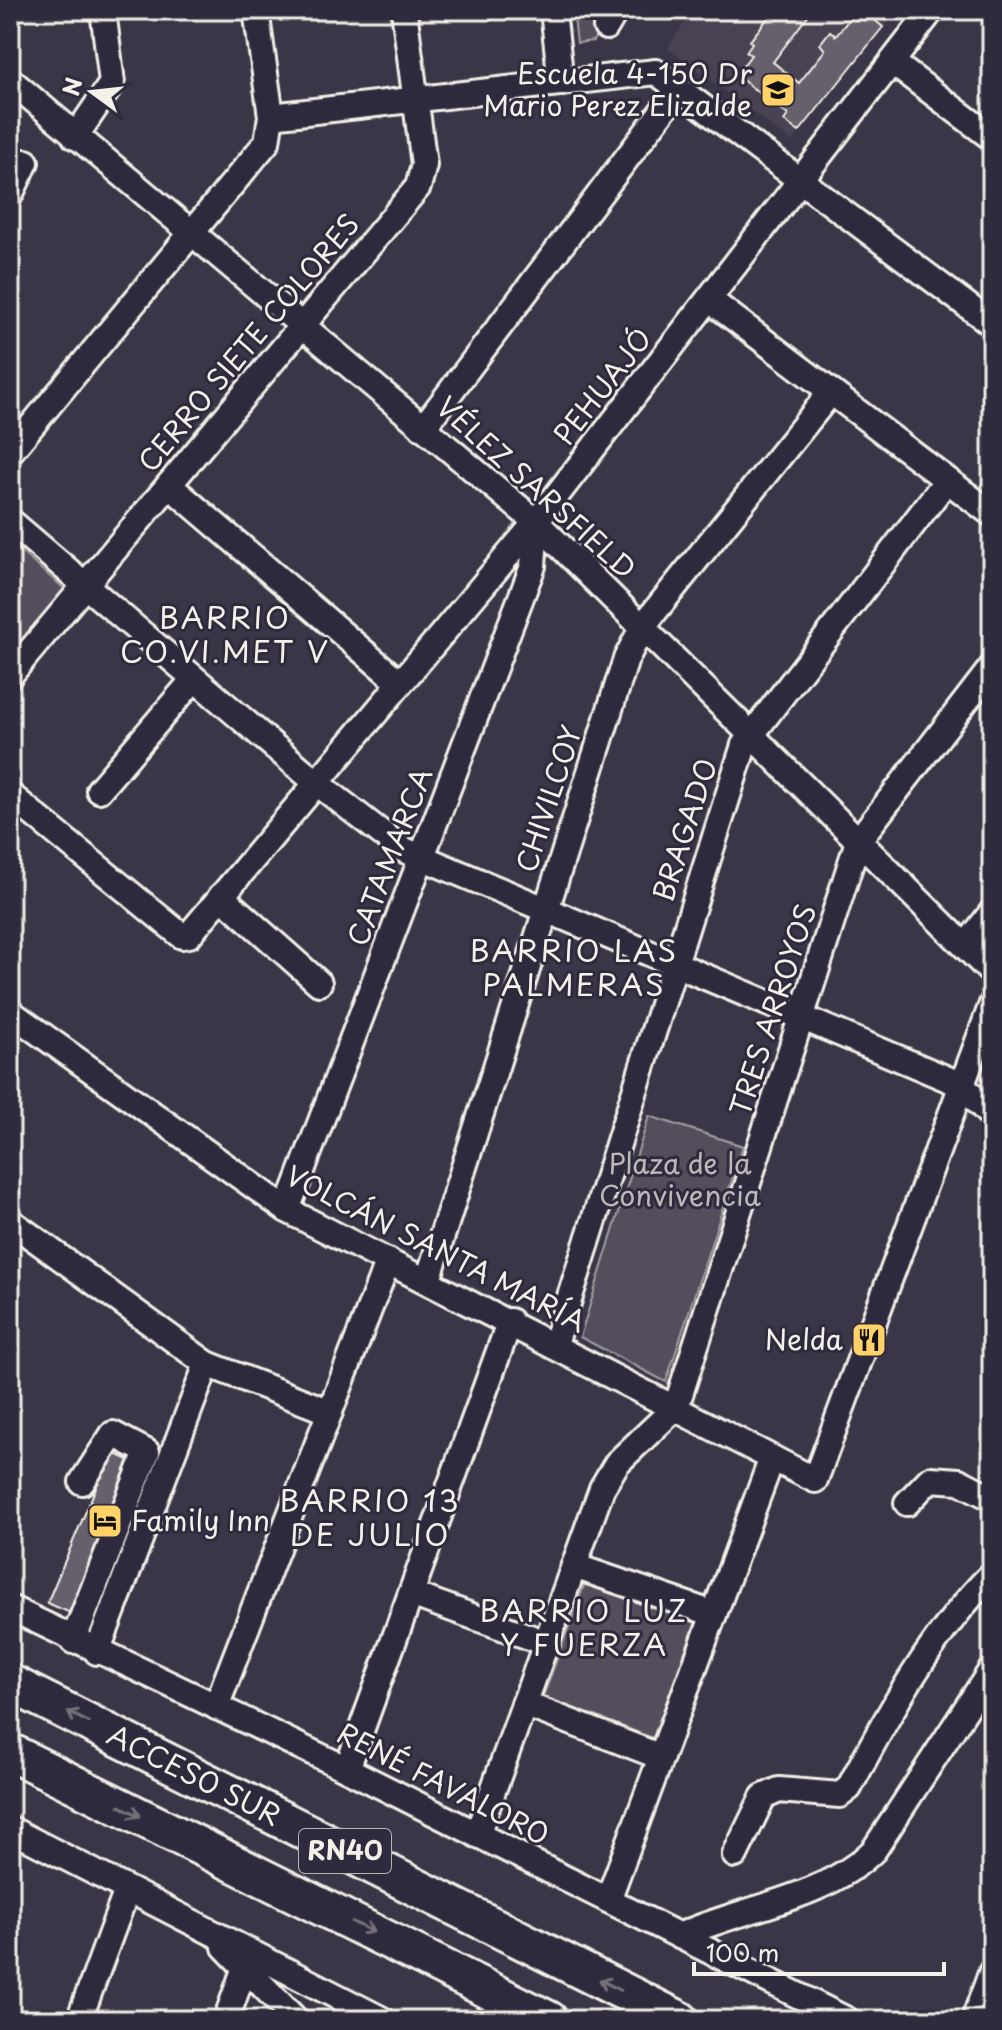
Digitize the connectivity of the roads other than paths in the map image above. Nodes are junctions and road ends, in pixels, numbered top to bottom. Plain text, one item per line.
1 (103, 10) edge
2 (256, 10) edge
3 (404, 10) edge
4 (553, 10) edge
5 (932, 10) edge
6 (892, 62) junction
7 (10, 80) edge
8 (561, 83) junction
9 (679, 89) junction
10 (416, 100) junction
11 (271, 116) junction
12 (75, 137) junction
13 (992, 138) edge
14 (26, 162) dead end
15 (802, 180) junction
16 (10, 195) edge
17 (191, 236) junction
18 (710, 300) junction
19 (992, 324) edge
20 (302, 328) junction
21 (831, 392) junction
22 (423, 428) junction
23 (10, 452) edge
24 (947, 480) junction
25 (169, 485) junction
26 (992, 514) edge
27 (10, 521) edge
28 (536, 522) junction
29 (84, 585) junction
30 (643, 626) junction
31 (992, 667) edge
32 (10, 675) edge
33 (194, 679) junction
34 (400, 683) junction
35 (750, 734) junction
36 (317, 783) junction
37 (99, 790) dead end
38 (10, 795) edge
39 (858, 841) junction
40 (422, 860) junction
41 (221, 896) junction
42 (544, 911) junction
43 (992, 912) edge
44 (966, 946) junction
45 (673, 965) junction
46 (992, 973) edge
47 (319, 983) dead end
48 (992, 1004) edge
49 (10, 1012) edge
50 (802, 1019) junction
51 (962, 1085) junction
52 (992, 1117) edge
53 (287, 1210) junction
54 (10, 1221) edge
55 (388, 1261) junction
56 (428, 1280) junction
57 (510, 1321) junction
58 (555, 1344) junction
59 (207, 1364) junction
60 (676, 1407) junction
61 (330, 1412) junction
62 (772, 1458) junction
63 (82, 1482) dead end
64 (992, 1498) edge
65 (907, 1503) dead end
66 (574, 1566) junction
67 (992, 1574) edge
68 (411, 1594) junction
69 (10, 1608) edge
70 (714, 1614) junction
71 (73, 1641) junction
72 (546, 1643) junction
73 (97, 1652) junction
74 (992, 1669) edge
75 (10, 1683) edge
76 (524, 1704) junction
77 (216, 1707) junction
78 (10, 1752) edge
79 (661, 1757) junction
80 (347, 1769) junction
81 (10, 1829) edge
82 (477, 1835) junction
83 (735, 1855) dead end
84 (127, 1890) junction
85 (608, 1900) junction
86 (211, 1933) junction
87 (679, 1936) junction
88 (245, 1967) junction
89 (992, 1971) edge
90 (79, 2020) edge
91 (226, 2020) edge
92 (296, 2020) edge
93 (383, 2020) edge
94 (549, 2020) edge
95 (680, 2020) edge
96 (847, 2020) edge
97 (974, 2020) edge

1 - 12 street
2 - 11 street
3 - 10 street, CERRO SIETE COLORES
4 - 8 street
5 - 6 street, PEHUAJÓ
6 - 13 street
6 - 15 street, PEHUAJÓ
7 - 12 street, VÉLEZ SARSFIELD
8 - 9 street
8 - 10 street
9 - 15 street
9 - 22 street
10 - 11 street
10 - 20 street, CERRO SIETE COLORES
11 - 17 street
12 - 17 street, VÉLEZ SARSFIELD
14 - 16 street
15 - 18 street, PEHUAJÓ
15 - 19 street
17 - 20 street, VÉLEZ SARSFIELD
17 - 23 street
18 - 21 street
18 - 28 street, PEHUAJÓ
20 - 22 street, VÉLEZ SARSFIELD
20 - 25 street, CERRO SIETE COLORES
21 - 24 street
21 - 30 street, CHIVILCOY
22 - 28 street, VÉLEZ SARSFIELD
24 - 26 street
24 - 35 street, BRAGADO
25 - 29 street, CERRO SIETE COLORES
25 - 34 street
27 - 29 street
28 - 30 street, VÉLEZ SARSFIELD
28 - 34 street, PEHUAJÓ
28 - 40 street, CATAMARCA
29 - 32 street, CERRO SIETE COLORES
29 - 33 street
30 - 35 street, VÉLEZ SARSFIELD
30 - 42 street, CHIVILCOY
31 - 39 street, TRES ARROYOS
33 - 36 street
33 - 37 street
34 - 36 street, PEHUAJÓ
35 - 39 street, VÉLEZ SARSFIELD
35 - 45 street, BRAGADO
36 - 40 street
36 - 41 street, PEHUAJÓ
38 - 41 street, PEHUAJÓ
39 - 44 street, VÉLEZ SARSFIELD
39 - 50 street, TRES ARROYOS
40 - 42 street
40 - 53 street, CATAMARCA
41 - 47 street
42 - 45 street
42 - 56 street, CHIVILCOY
43 - 44 street
44 - 46 street, VÉLEZ SARSFIELD
45 - 50 street
45 - 58 street, BRAGADO
48 - 51 street
49 - 53 street, VOLCÁN SANTA MARÍA
50 - 51 street
50 - 60 street, TRES ARROYOS
51 - 52 street
51 - 62 street, VOLCÁN SANTA MARÍA
53 - 55 street, VOLCÁN SANTA MARÍA
54 - 59 street
55 - 56 street, VOLCÁN SANTA MARÍA
55 - 61 street
56 - 57 street, VOLCÁN SANTA MARÍA
57 - 58 street, VOLCÁN SANTA MARÍA
57 - 68 street
58 - 60 street, VOLCÁN SANTA MARÍA
59 - 61 street
59 - 73 street
60 - 62 street, VOLCÁN SANTA MARÍA
60 - 66 street, TRES ARROYOS
61 - 77 street
62 - 70 street
63 - 71 street
64 - 65 street
66 - 70 street
66 - 72 street, TRES ARROYOS
67 - 83 street
68 - 72 street
68 - 80 street
69 - 71 street, RENÉ FAVALORO
70 - 79 street
71 - 73 street, RENÉ FAVALORO
72 - 76 street, TRES ARROYOS
73 - 77 street, RENÉ FAVALORO
74 - 87 street
95 -> 75 highway, ACCESO SUR / RN40
76 - 79 street
76 - 82 street, TRES ARROYOS
77 - 80 street, RENÉ FAVALORO
78 -> 94 highway, RN40
79 - 85 street
80 - 82 street, RENÉ FAVALORO
81 - 84 street
82 - 85 street, RENÉ FAVALORO
84 - 86 street
84 - 90 street
85 - 87 street, RENÉ FAVALORO
86 - 88 street
86 - 93 street
87 - 96 street, RENÉ FAVALORO
88 - 91 street
88 - 92 street
89 - 97 street

